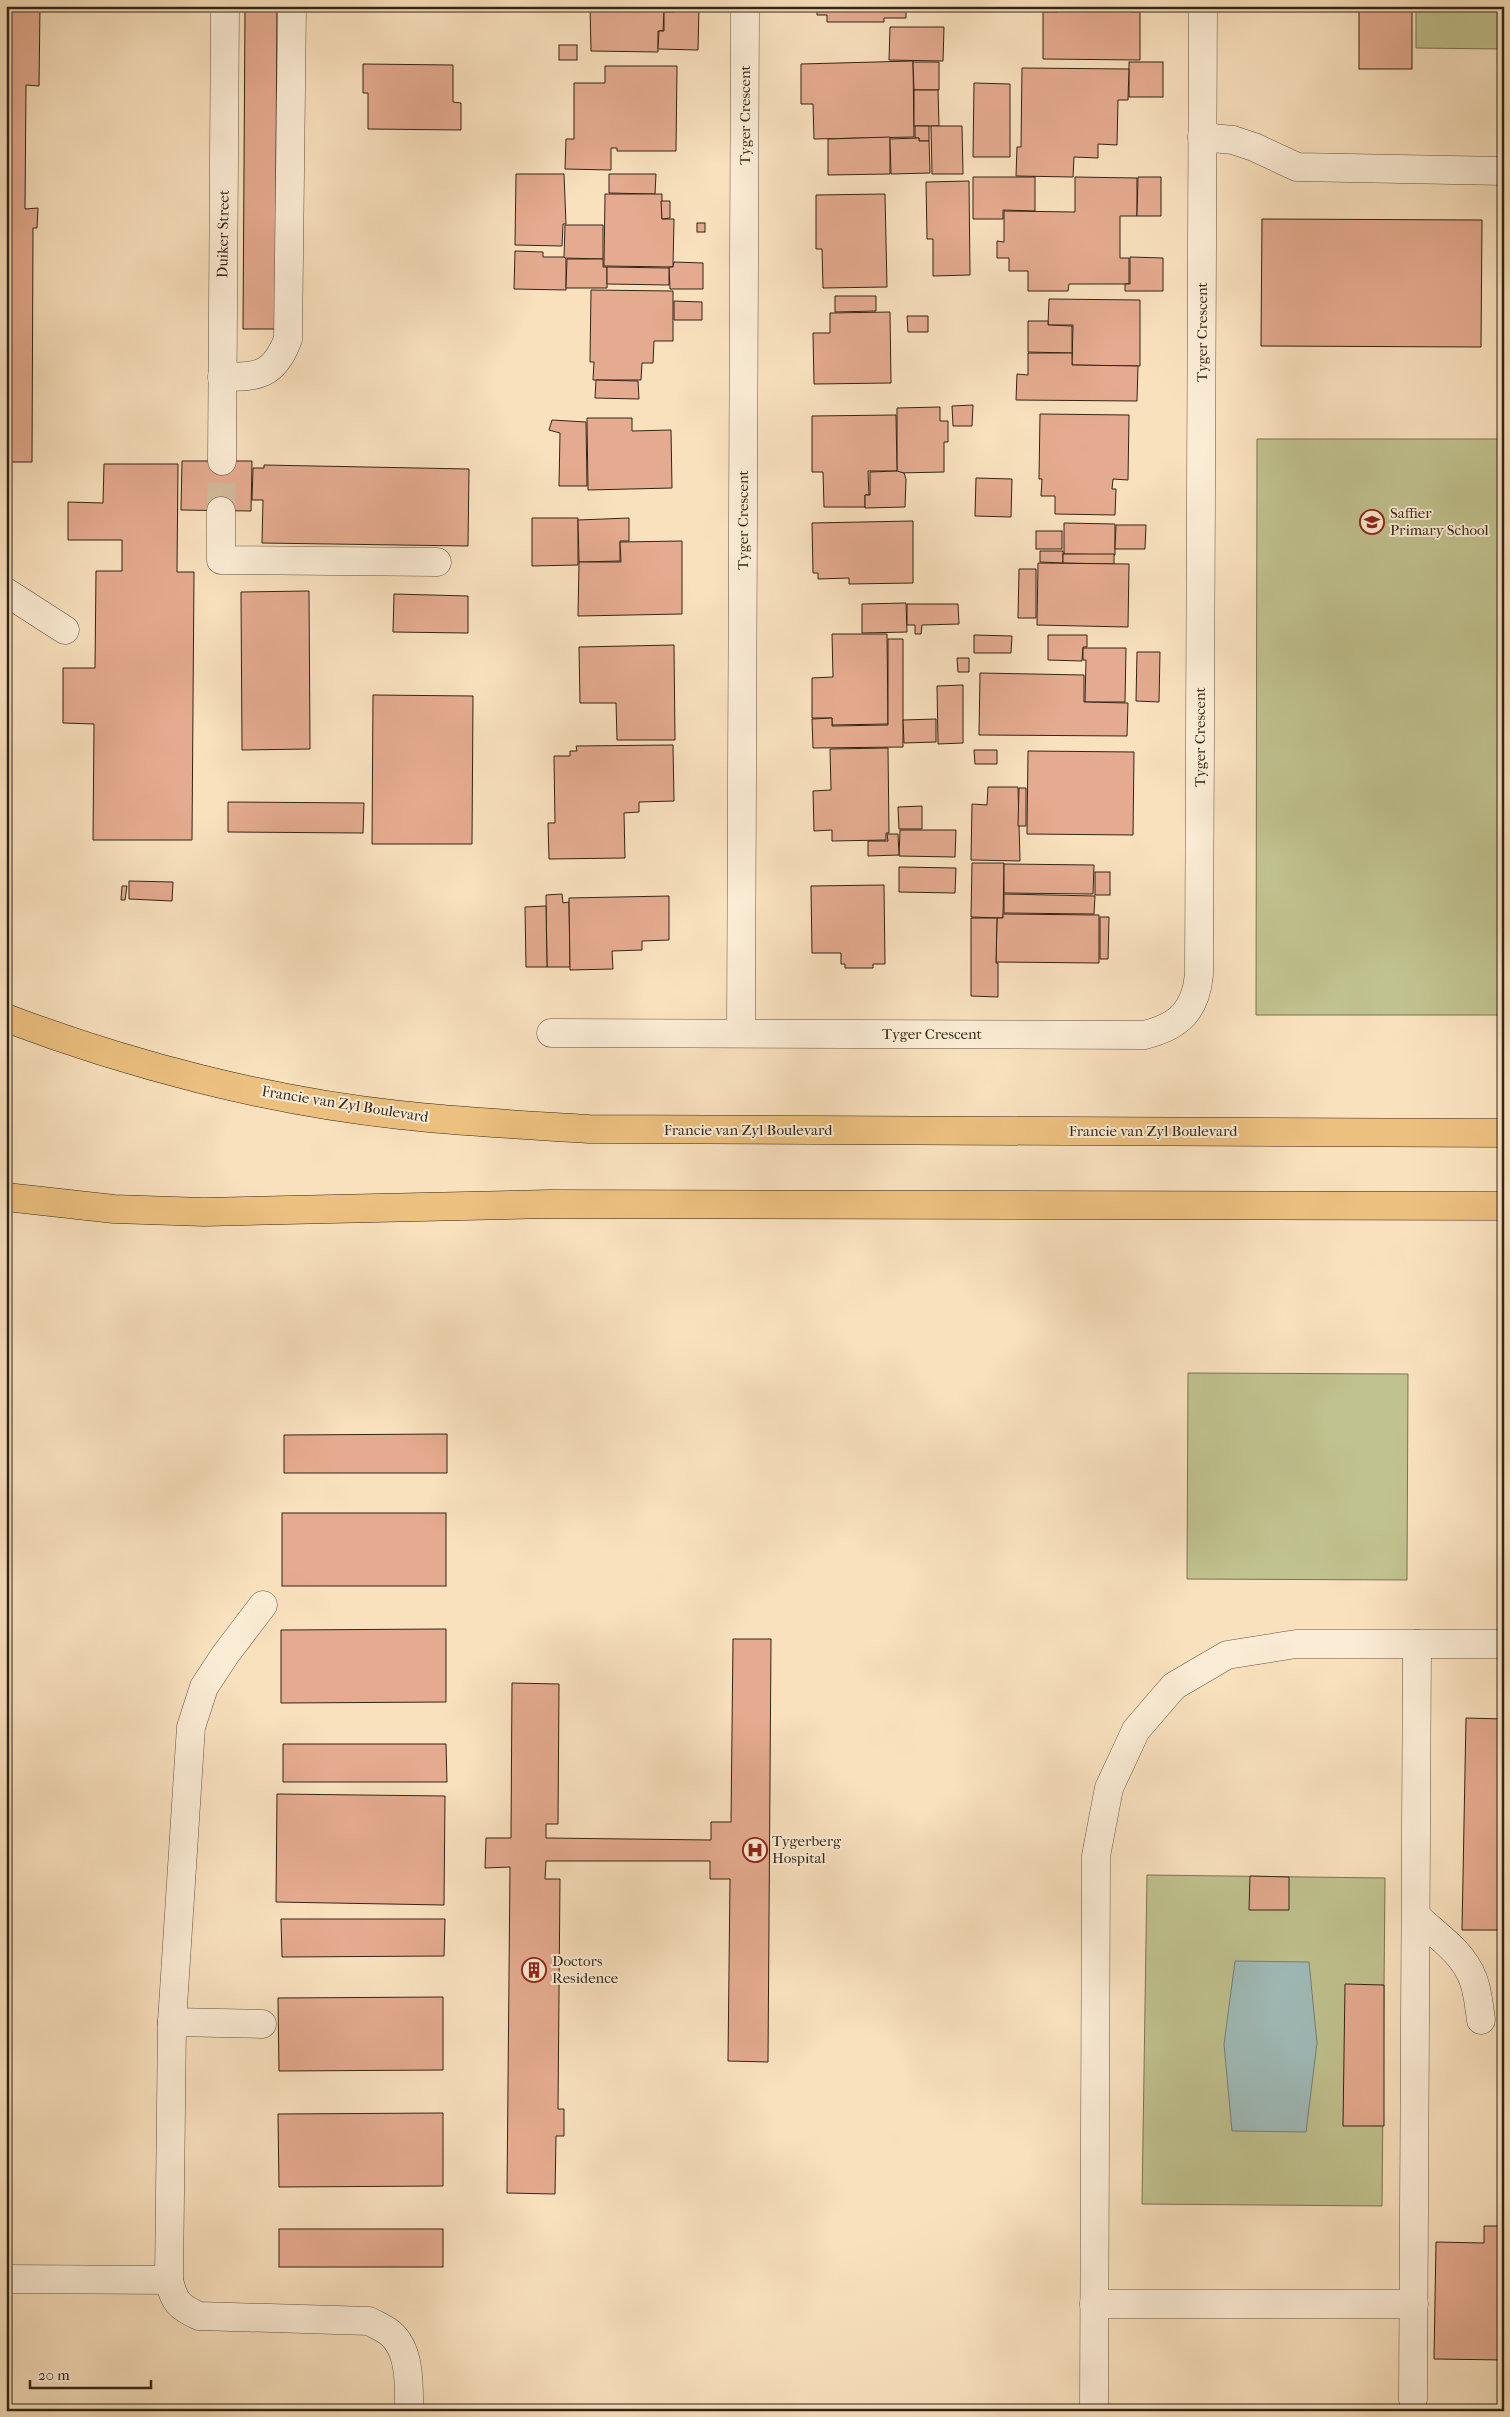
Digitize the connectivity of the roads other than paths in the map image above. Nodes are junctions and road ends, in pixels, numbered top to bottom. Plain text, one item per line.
1 (225, 6) edge
2 (292, 6) edge
3 (745, 6) edge
4 (1203, 6) edge
5 (1202, 137) junction
6 (1504, 171) edge
7 (222, 377) junction
8 (222, 461) tunnel mouth
9 (221, 511) tunnel mouth
10 (437, 562) dead end
11 (6, 592) edge
12 (65, 630) dead end
13 (6, 1018) edge
14 (552, 1033) dead end
15 (741, 1033) junction
16 (1504, 1133) edge
17 (6, 1197) edge
18 (1504, 1206) edge
19 (263, 1605) dead end
20 (1417, 1644) junction
21 (1504, 1644) edge
22 (1416, 1916) junction
23 (1481, 2020) dead end
24 (172, 2022) junction
25 (262, 2024) dead end
26 (6, 2279) edge
27 (169, 2280) junction
28 (1094, 2304) junction
29 (1414, 2304) junction
30 (1413, 2398) dead end
31 (409, 2411) edge
32 (1094, 2411) edge

1 - 7 street, Duiker Street
2 - 7 street
3 - 15 street, Tyger Crescent
4 - 5 street, Tyger Crescent
5 - 6 street
5 - 15 street, Tyger Crescent
7 - 8 street, Duiker Street
9 - 10 street
11 - 12 street
13 - 16 main road, Francie van Zyl Boulevard
14 - 15 street, Tyger Crescent
17 - 18 main road
19 - 24 street
20 - 21 street
20 - 22 street
20 - 28 street
22 - 23 street
22 - 29 street
24 - 25 street
24 - 27 street
26 - 27 street
27 - 31 street
28 - 29 street
28 - 32 street
29 - 30 street

